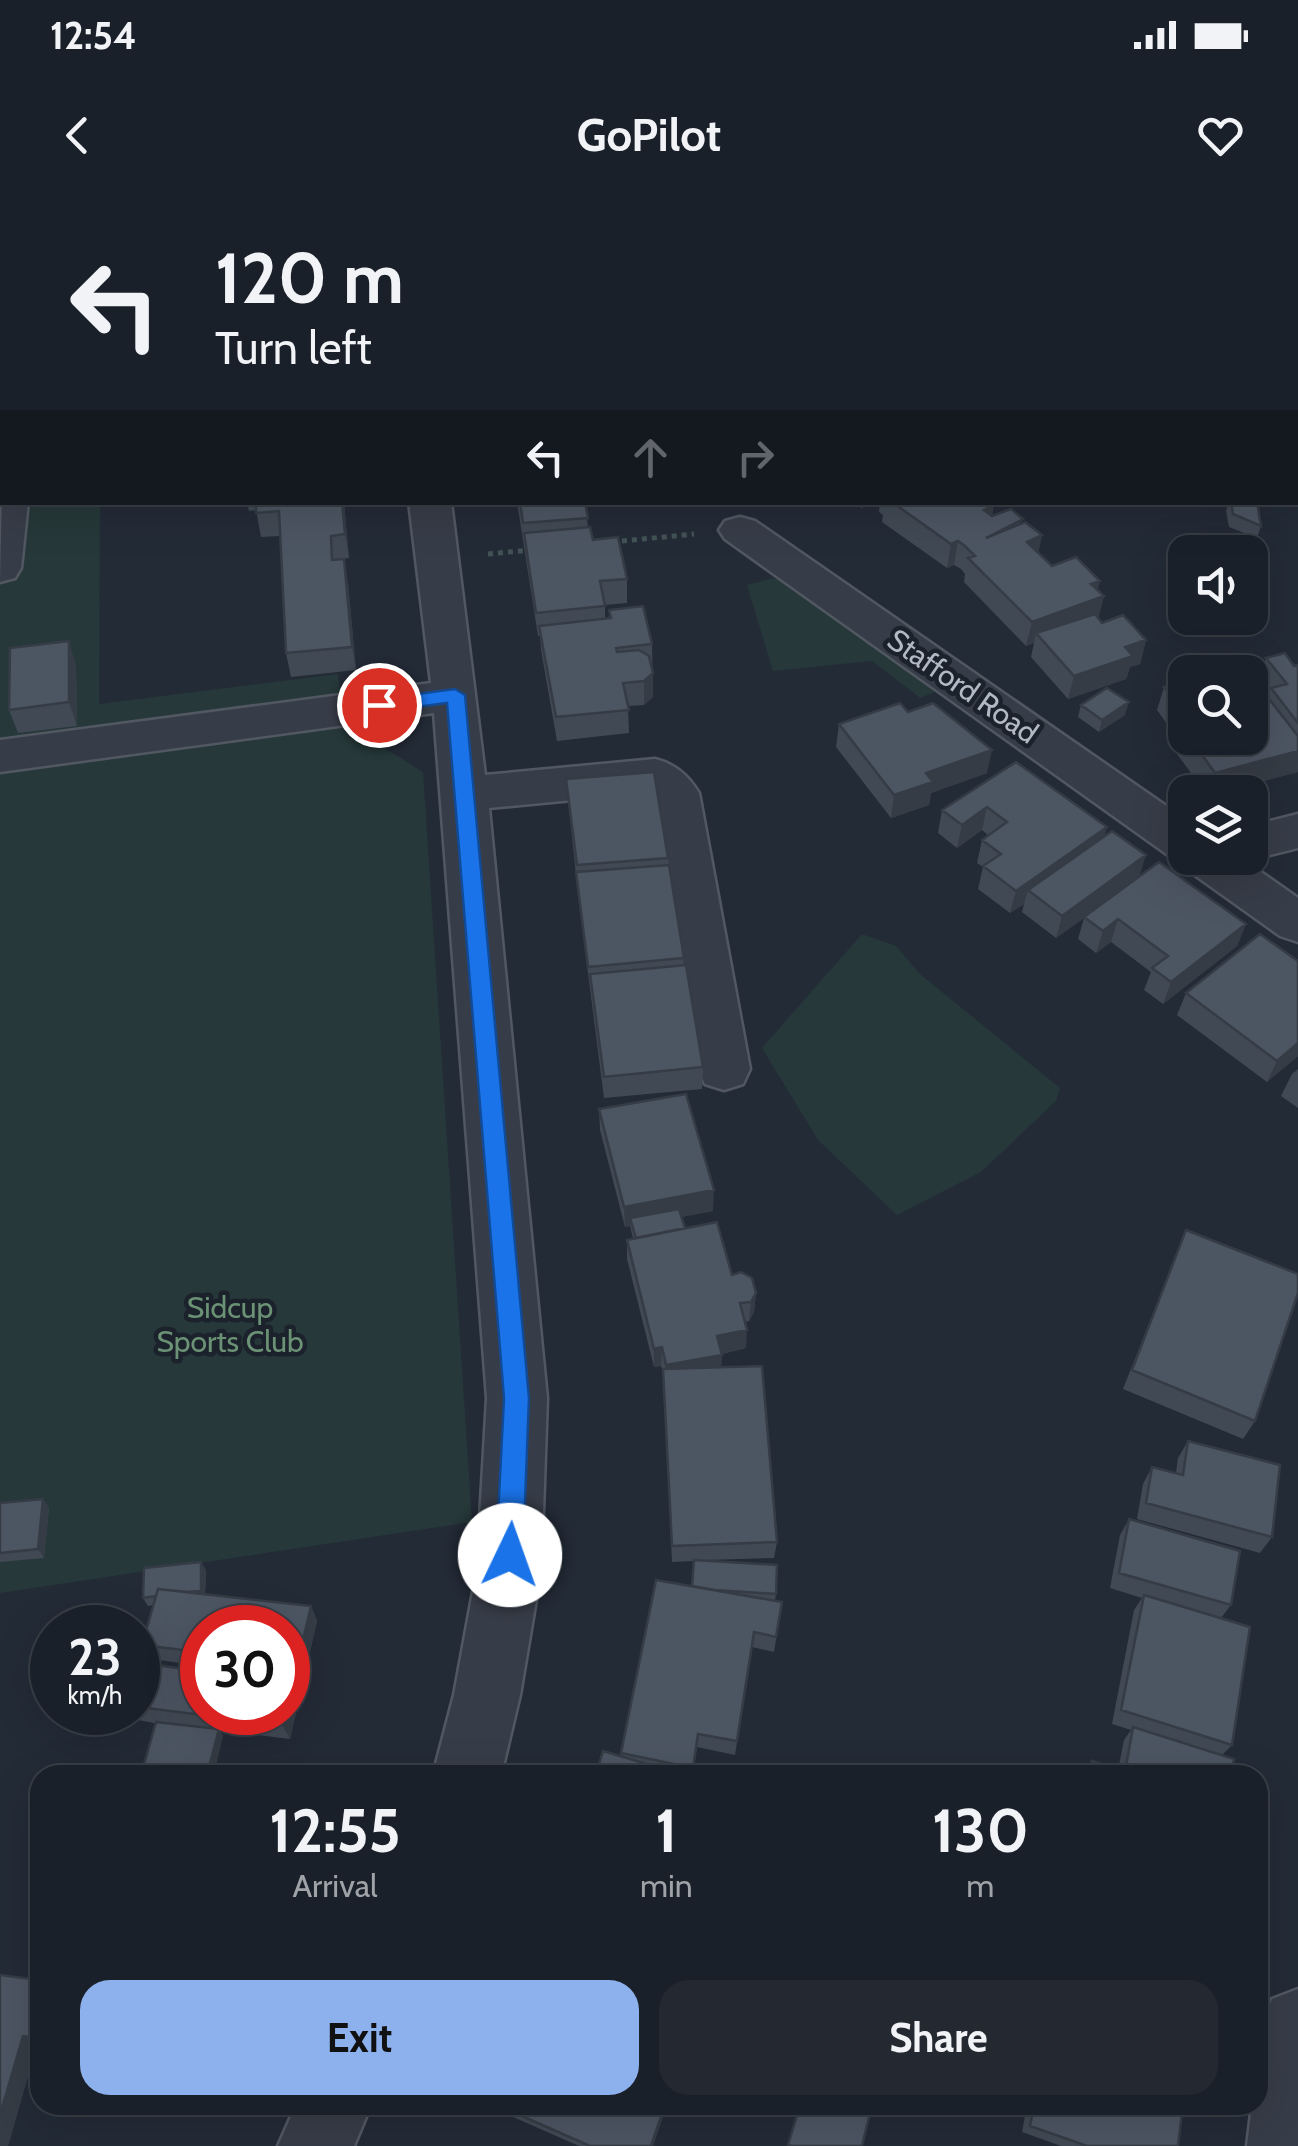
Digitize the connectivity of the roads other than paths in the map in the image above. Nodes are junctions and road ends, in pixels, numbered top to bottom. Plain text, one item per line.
1 (7, 505) edge
2 (430, 505) edge
3 (740, 530) road end
4 (0, 568) edge
5 (455, 695) junction
6 (0, 756) edge
7 (464, 794) junction
8 (1168, 831) edge
9 (1298, 831) edge
10 (1268, 838) edge
11 (1230, 875) edge
12 (1298, 923) edge
13 (724, 1069) dead end
14 (469, 1765) edge
15 (1298, 2025) edge
16 (330, 2115) edge
17 (316, 2146) edge
18 (1285, 2146) edge

1 - 4 street
2 - 5 street
3 - 8 street, Stafford Road
5 - 6 street
5 - 7 street
7 - 13 street
7 - 14 street
9 - 10 street
11 - 12 street
15 - 18 street
16 - 17 street

